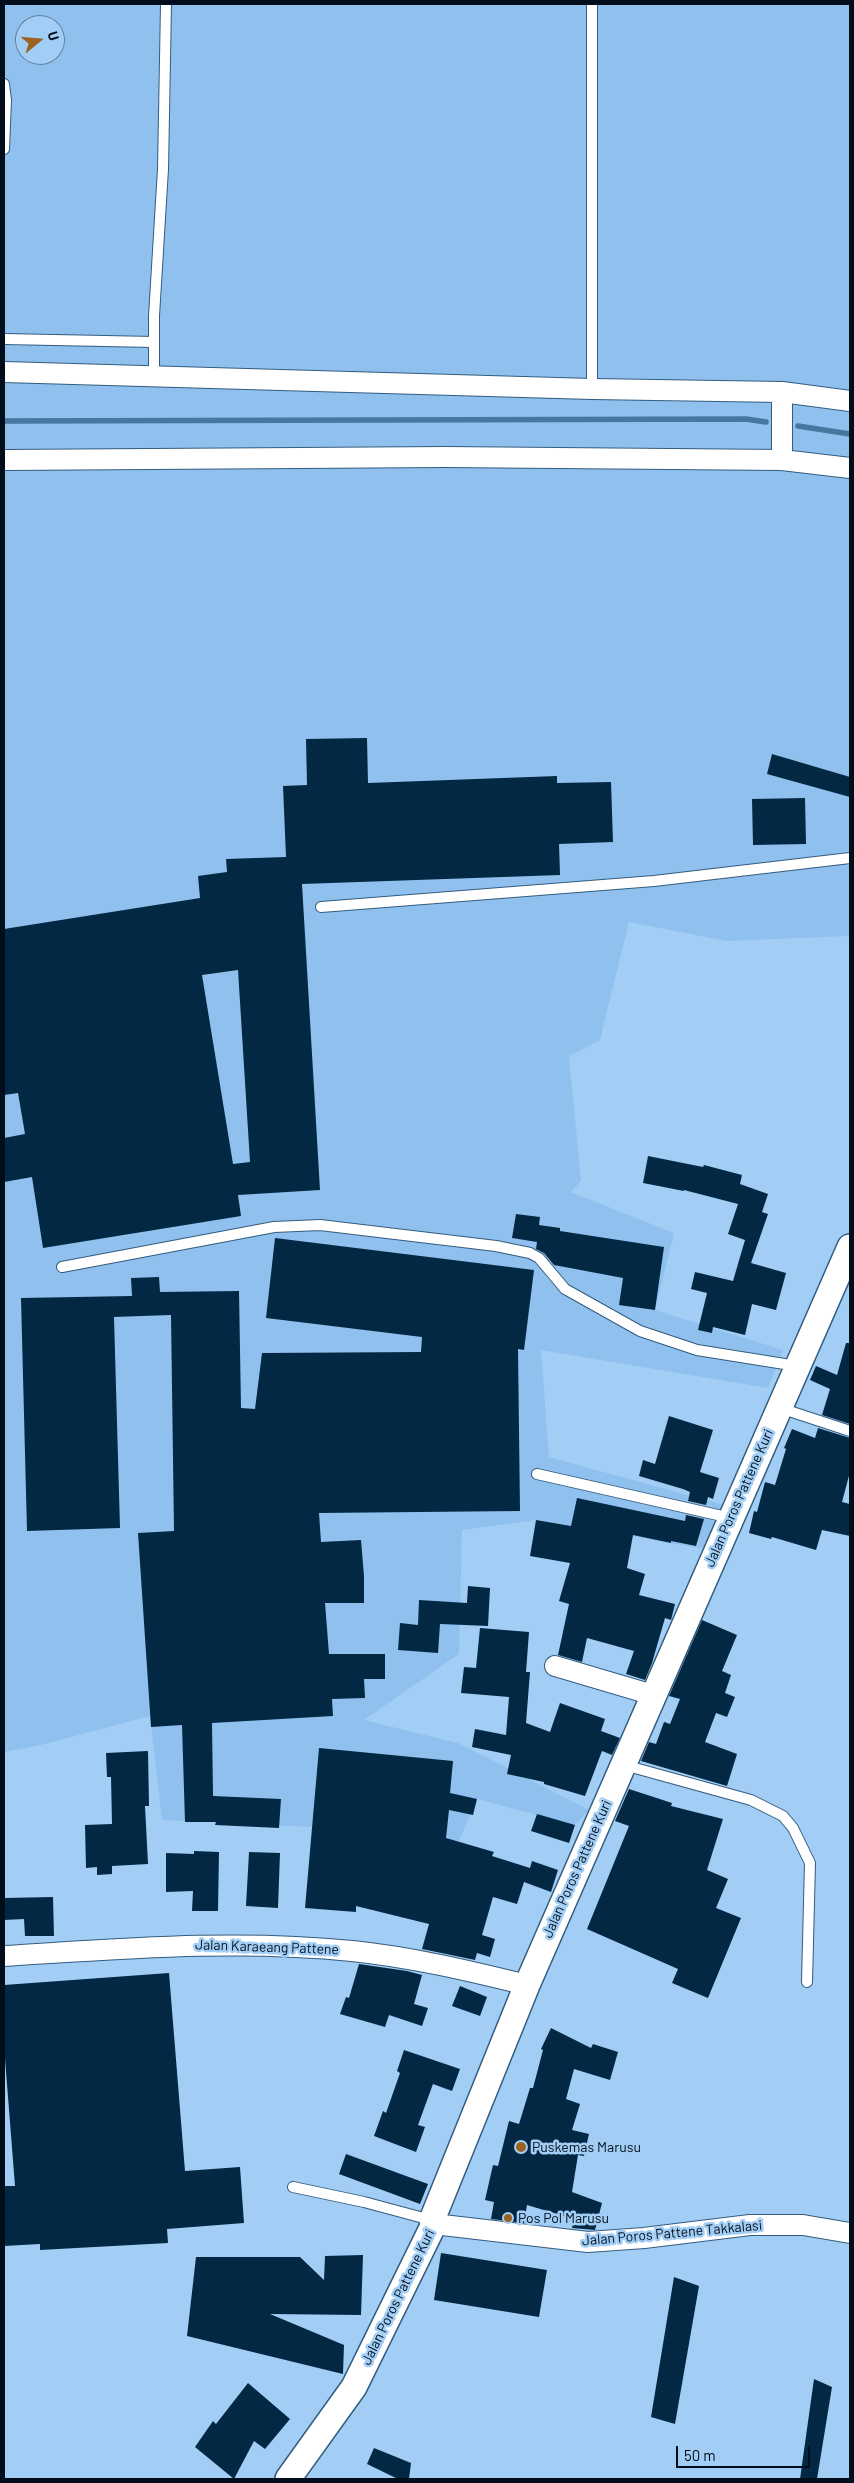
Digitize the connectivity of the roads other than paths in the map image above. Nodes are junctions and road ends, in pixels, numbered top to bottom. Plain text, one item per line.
1 (166, 4) edge
2 (592, 4) edge
3 (4, 84) edge
4 (4, 149) edge
5 (4, 339) edge
6 (154, 342) junction
7 (4, 372) edge
8 (154, 378) junction
9 (592, 389) junction
10 (782, 392) junction
11 (850, 401) edge
12 (4, 460) edge
13 (782, 460) junction
14 (850, 468) edge
15 (850, 858) edge
16 (321, 907) dead end
17 (850, 1247) edge
18 (62, 1267) dead end
19 (797, 1366) junction
20 (779, 1408) junction
21 (850, 1431) edge
22 (537, 1474) dead end
23 (731, 1518) junction
24 (555, 1666) dead end
25 (653, 1695) junction
26 (623, 1764) junction
27 (4, 1956) edge
28 (807, 1982) dead end
29 (527, 1985) junction
30 (293, 2187) dead end
31 (433, 2222) junction
32 (850, 2233) edge
33 (288, 2479) edge

1 - 6 lane
2 - 9 lane
3 - 4 lane
5 - 6 lane
6 - 8 lane
7 - 8 street
8 - 9 street
9 - 10 street
10 - 11 street
10 - 13 street
12 - 13 street
13 - 14 street
15 - 16 lane
17 - 19 street, Jalan Poros Pattene Kuri
18 - 19 lane
19 - 20 street, Jalan Poros Pattene Kuri
20 - 21 lane
20 - 23 street, Jalan Poros Pattene Kuri
22 - 23 lane
23 - 25 street, Jalan Poros Pattene Kuri
24 - 25 street
25 - 26 street, Jalan Poros Pattene Kuri
26 - 28 lane
26 - 29 street, Jalan Poros Pattene Kuri
27 - 29 street, Jalan Karaeang Pattene
29 - 31 street, Jalan Poros Pattene Kuri
30 - 31 lane
31 - 32 street, Jalan Poros Pattene Takkalasi
31 - 33 street, Jalan Poros Pattene Kuri

